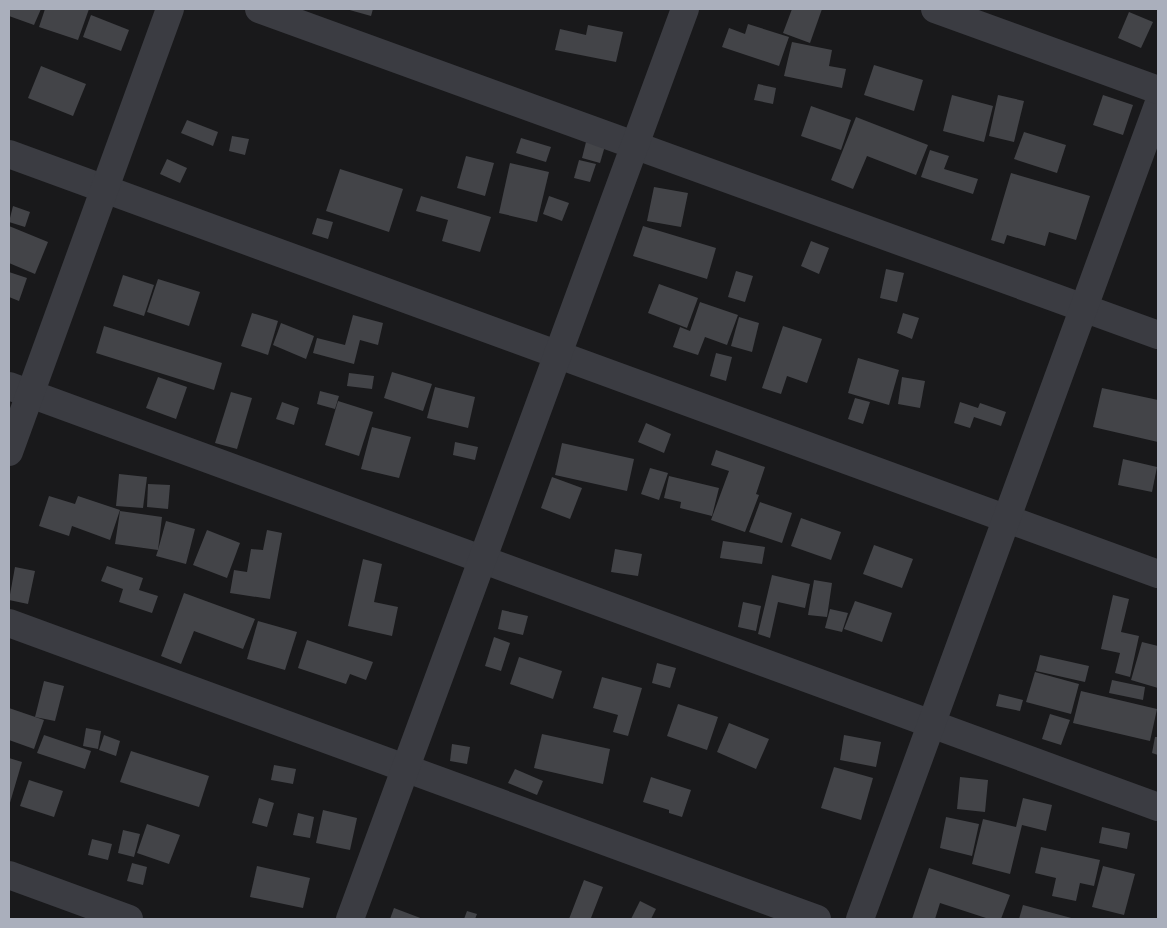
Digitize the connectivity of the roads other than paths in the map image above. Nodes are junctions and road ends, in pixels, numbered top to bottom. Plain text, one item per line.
1 (170, 9) edge
2 (259, 9) edge
3 (685, 9) edge
4 (935, 9) edge
5 (1158, 90) edge
6 (1158, 106) edge
7 (635, 145) junction
8 (9, 154) edge
9 (104, 188) junction
10 (1084, 308) junction
11 (1158, 335) edge
12 (558, 354) junction
13 (19, 390) edge
14 (9, 452) edge
15 (1007, 519) junction
16 (483, 559) junction
17 (1158, 574) edge
18 (9, 623) edge
19 (931, 724) junction
20 (406, 768) junction
21 (1158, 807) edge
22 (9, 875) edge
23 (129, 919) edge
24 (350, 919) edge
25 (817, 919) edge
26 (860, 919) edge

1 - 9 street
2 - 7 street
3 - 7 street
4 - 5 street
6 - 10 street
7 - 10 street
7 - 12 street
8 - 9 street
9 - 12 street
9 - 13 street
10 - 11 street
10 - 15 street
12 - 15 street
12 - 16 street
13 - 14 street
13 - 16 street
15 - 17 street
15 - 19 street
16 - 19 street
16 - 20 street
18 - 20 street
19 - 21 street
19 - 26 street
20 - 24 street
20 - 25 street
22 - 23 street

